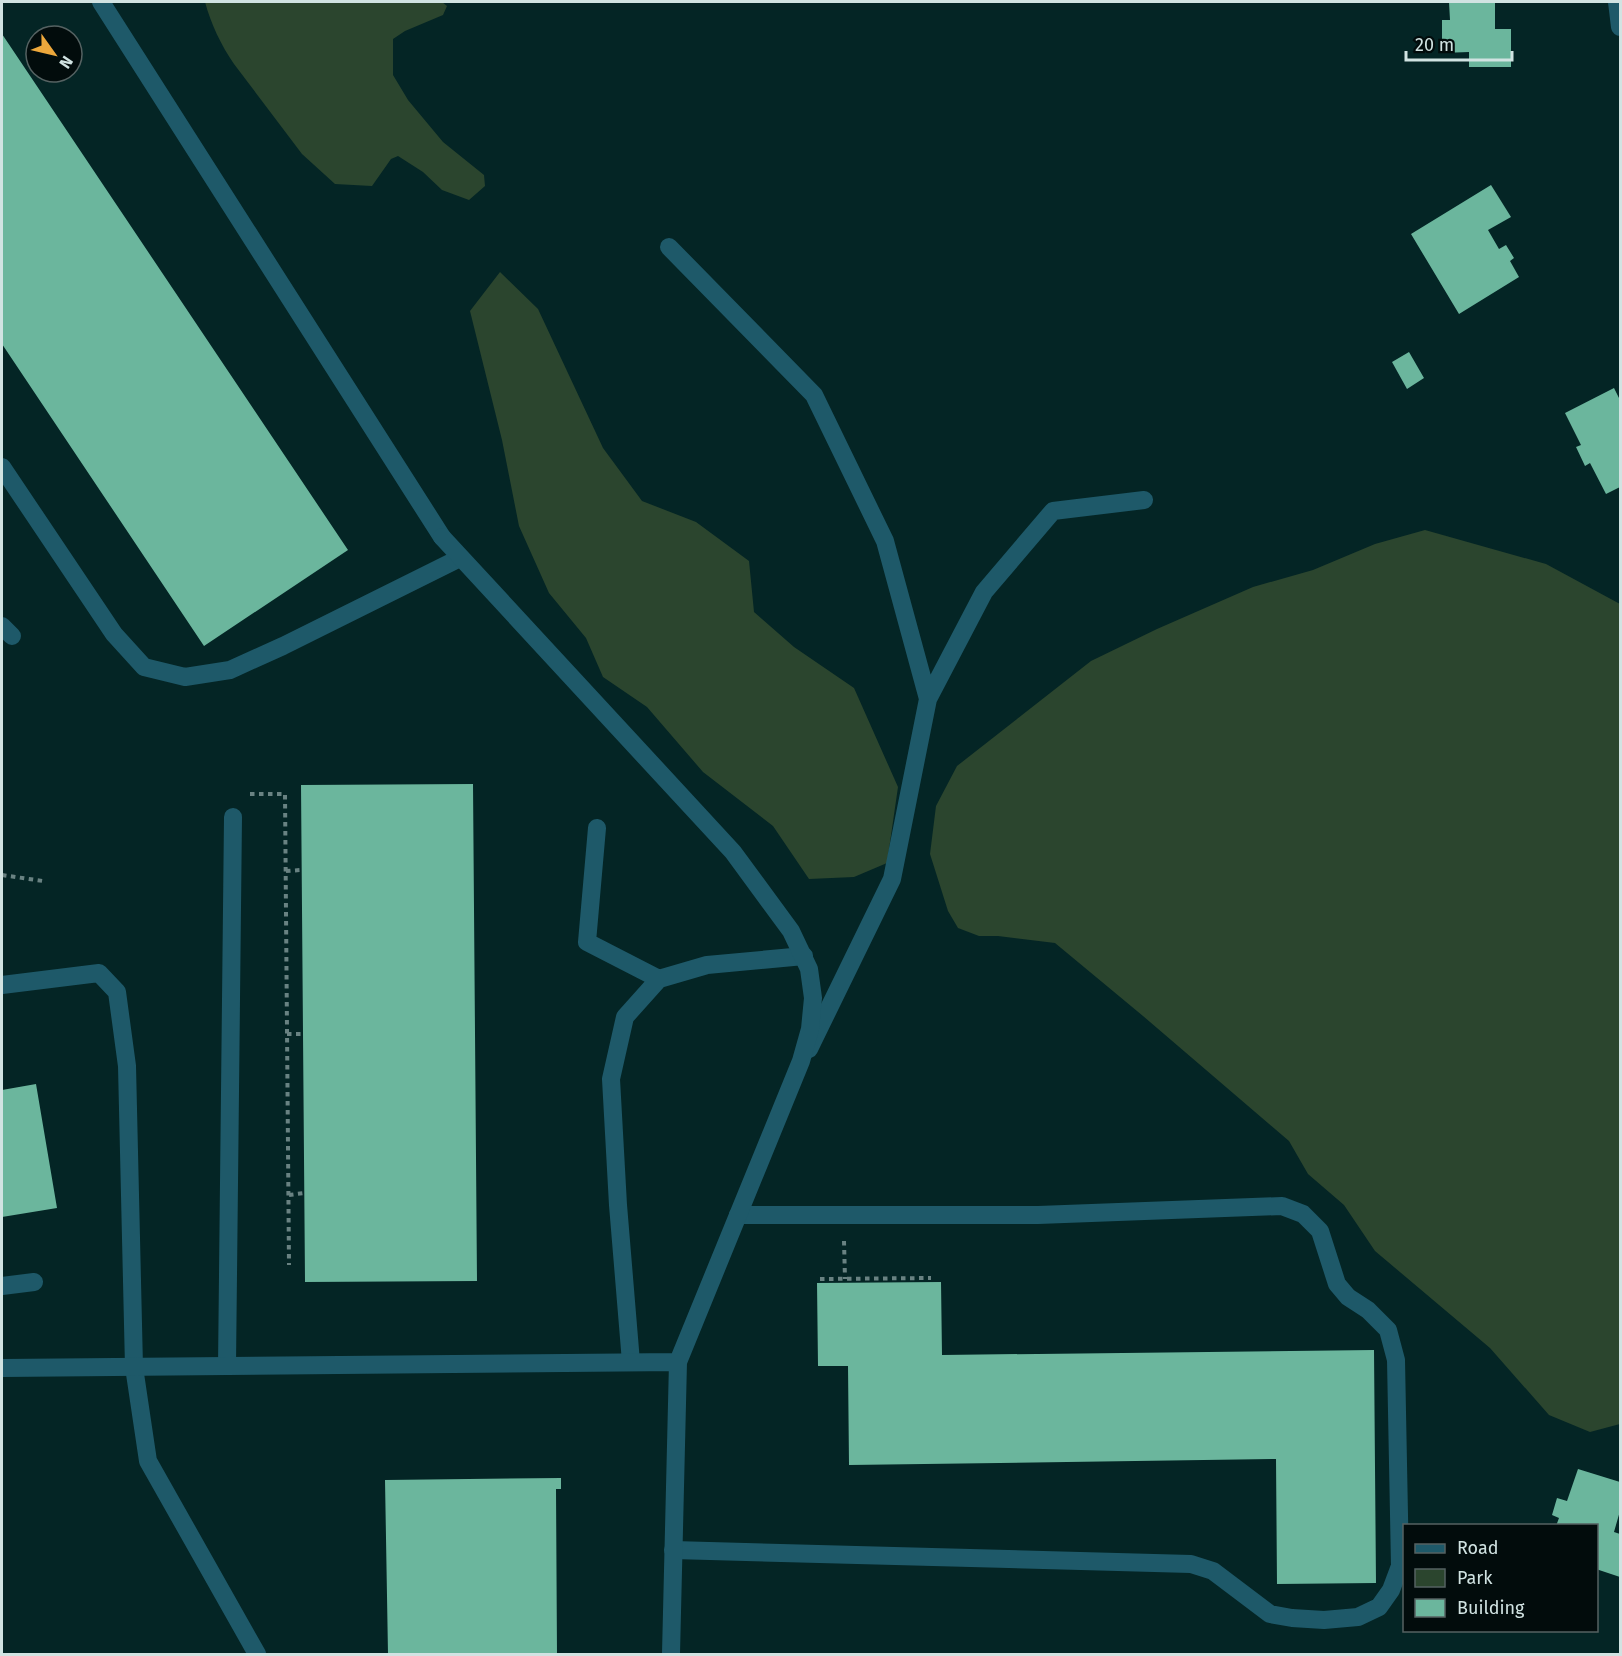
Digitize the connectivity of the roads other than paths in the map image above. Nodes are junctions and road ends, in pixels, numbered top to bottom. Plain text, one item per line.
1 (101, 2) edge
2 (1617, 2) edge
3 (1620, 27) edge
4 (669, 247) dead end
5 (2, 467) edge
6 (1144, 500) dead end
7 (460, 558) junction
8 (928, 699) junction
9 (233, 817) road end
10 (597, 828) dead end
11 (804, 956) junction
12 (658, 979) junction
13 (2, 985) edge
14 (795, 1077) junction
15 (738, 1215) junction
16 (34, 1282) dead end
17 (2, 1286) edge
18 (631, 1362) junction
19 (678, 1362) junction
20 (226, 1366) junction
21 (2, 1368) edge
22 (134, 1368) junction
23 (673, 1550) junction
24 (257, 1654) edge
25 (671, 1654) edge

1 - 7 street
2 - 3 street
4 - 8 street
5 - 7 street
6 - 8 street
7 - 11 street
8 - 14 street
9 - 20 street
10 - 12 street
11 - 12 street
11 - 14 street
12 - 18 street
13 - 22 street
14 - 15 street
15 - 19 street
15 - 23 street
16 - 17 street
18 - 19 street
18 - 20 street
19 - 23 street
20 - 22 street
21 - 22 street
22 - 24 street
23 - 25 street

